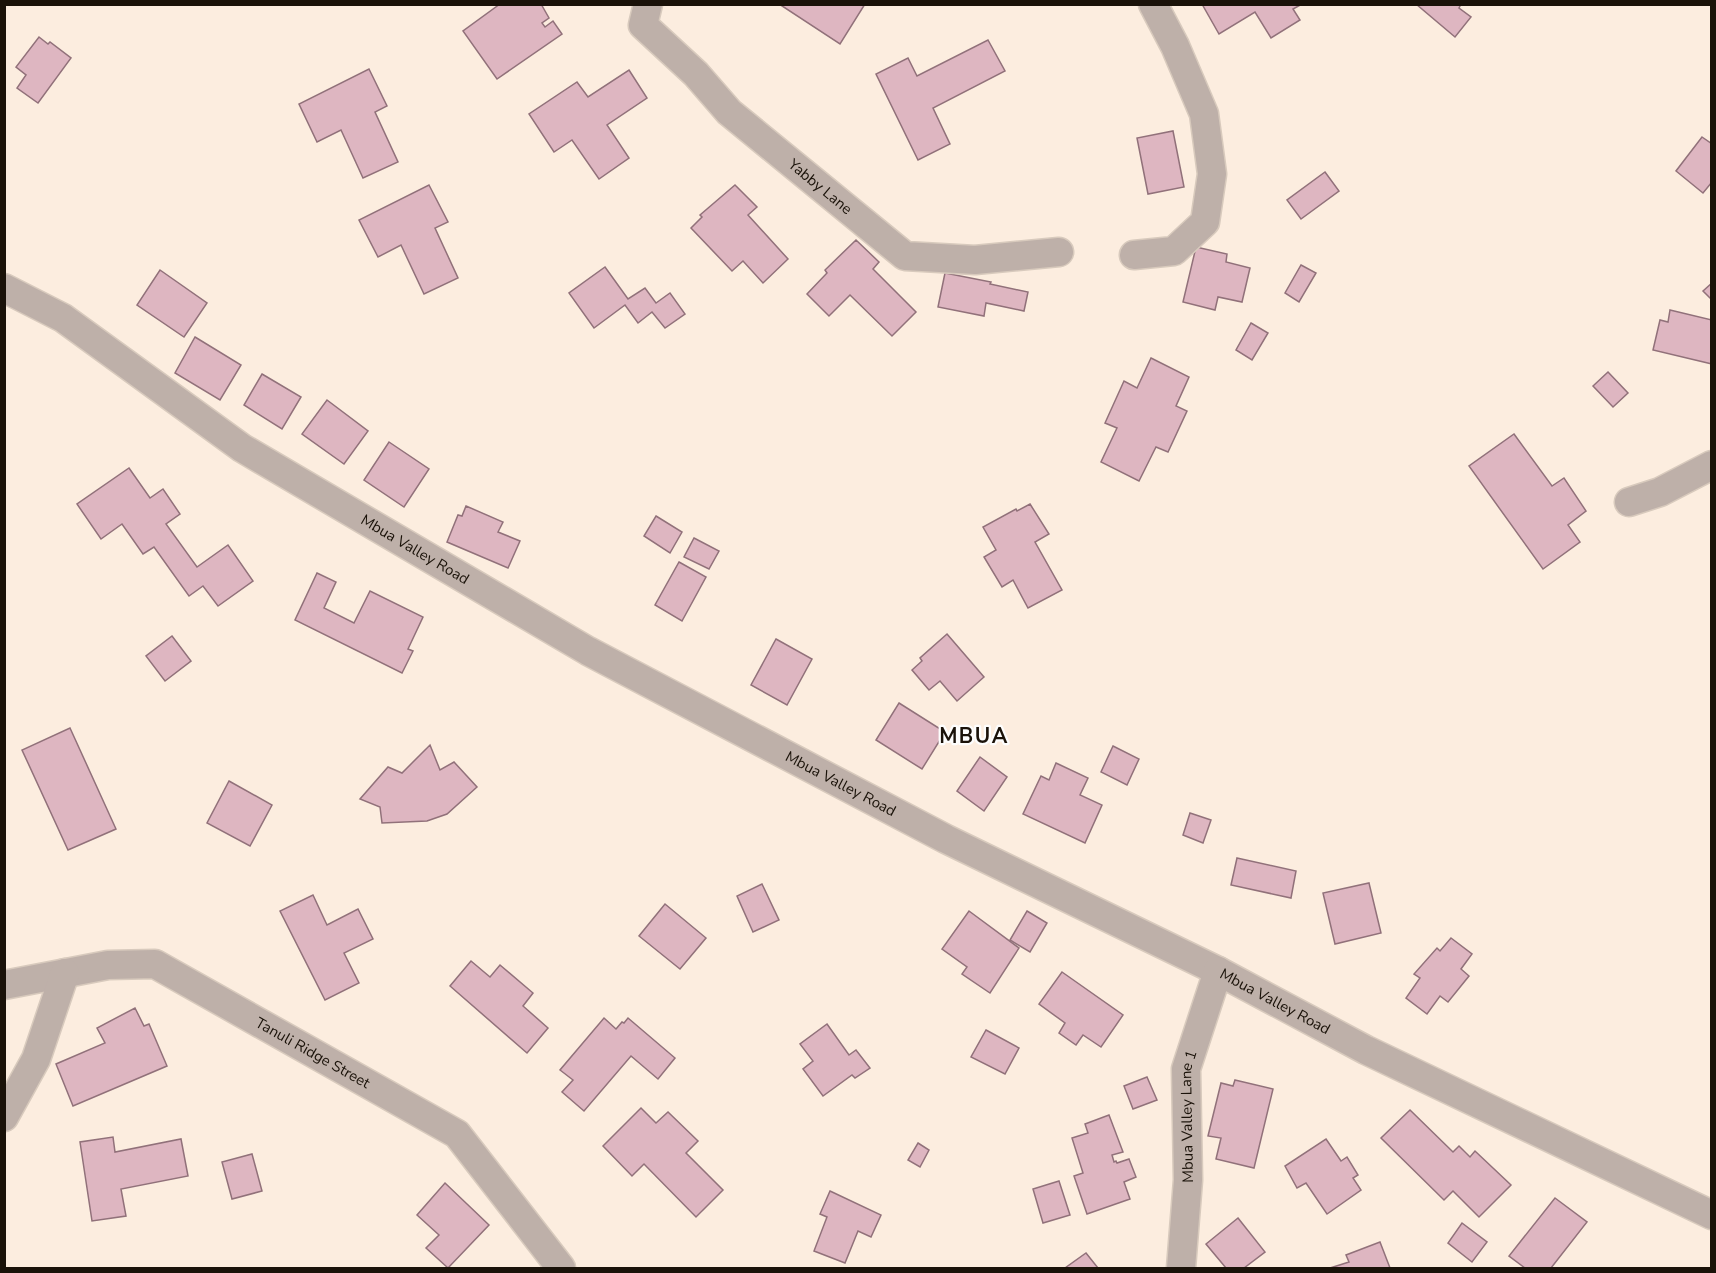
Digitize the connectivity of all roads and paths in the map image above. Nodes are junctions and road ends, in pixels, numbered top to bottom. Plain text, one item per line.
1 (648, 4) edge
2 (1153, 4) edge
3 (1059, 252) dead end
4 (1134, 255) dead end
5 (4, 288) edge
6 (1712, 465) edge
7 (1629, 502) dead end
8 (1218, 971) junction
9 (65, 973) junction
10 (4, 985) edge
11 (4, 1117) edge
12 (1712, 1215) edge
13 (561, 1269) edge
14 (1181, 1269) edge

1 - 3 street, Yabby Lane
2 - 4 street
5 - 8 street, Mbua Valley Road
6 - 7 street
8 - 12 street, Mbua Valley Road
8 - 14 street, Mbua Valley Lane 1
9 - 10 street, Tanuli Ridge Street
9 - 11 street
9 - 13 street, Tanuli Ridge Street

